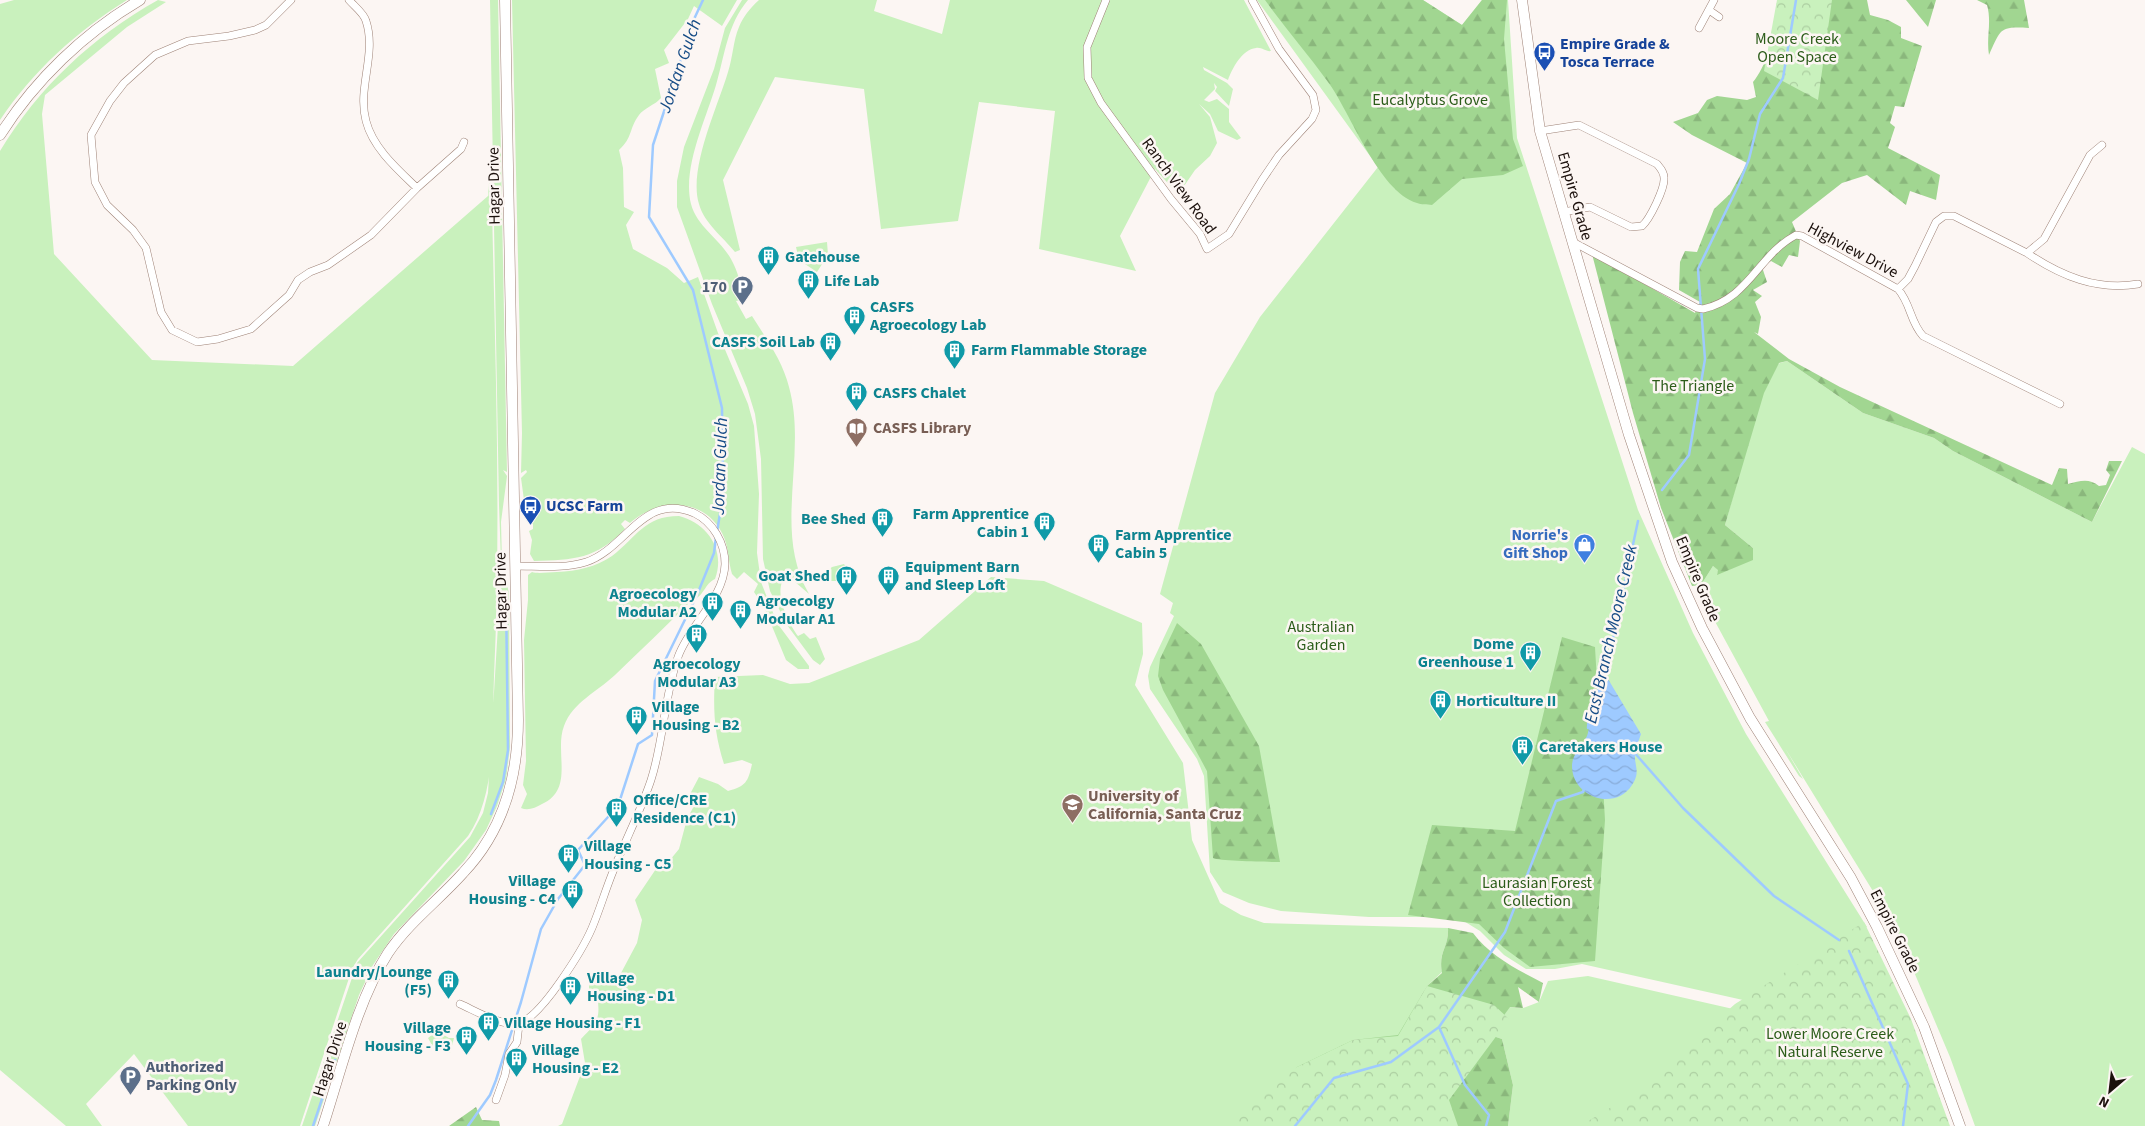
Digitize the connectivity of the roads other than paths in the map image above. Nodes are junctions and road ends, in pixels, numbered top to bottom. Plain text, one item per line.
1 (140, 0) edge
2 (291, 0) edge
3 (349, 0) edge
4 (505, 0) edge
5 (1106, 0) edge
6 (1252, 0) edge
7 (1522, 0) edge
8 (1714, 0) edge
9 (1709, 10) junction
10 (1720, 17) dead end
11 (1699, 28) dead end
12 (1540, 131) junction
13 (0, 135) edge
14 (464, 142) dead end
15 (2102, 145) dead end
16 (416, 188) junction
17 (1564, 212) junction
18 (1573, 242) junction
19 (2026, 253) junction
20 (2138, 284) dead end
21 (1898, 289) junction
22 (2060, 404) dead end
23 (515, 566) junction
24 (460, 1004) dead end
25 (519, 1024) junction
26 (496, 1100) dead end
27 (323, 1126) edge
28 (1960, 1126) edge

1 - 13 main road
2 - 16 street
3 - 16 street
4 - 23 main road, Hagar Drive
5 - 6 street, Ranch View Road
7 - 12 main road, Empire Grade
8 - 9 street
9 - 10 street
9 - 11 street
12 - 17 main road, Empire Grade
12 - 17 street
14 - 16 street
15 - 19 street
17 - 18 main road, Empire Grade
18 - 21 street, Highview Drive
18 - 28 main road, Empire Grade
19 - 20 street
19 - 21 street
21 - 22 street, Highview Drive
23 - 25 street
23 - 27 main road, Hagar Drive
24 - 25 street
25 - 26 street

